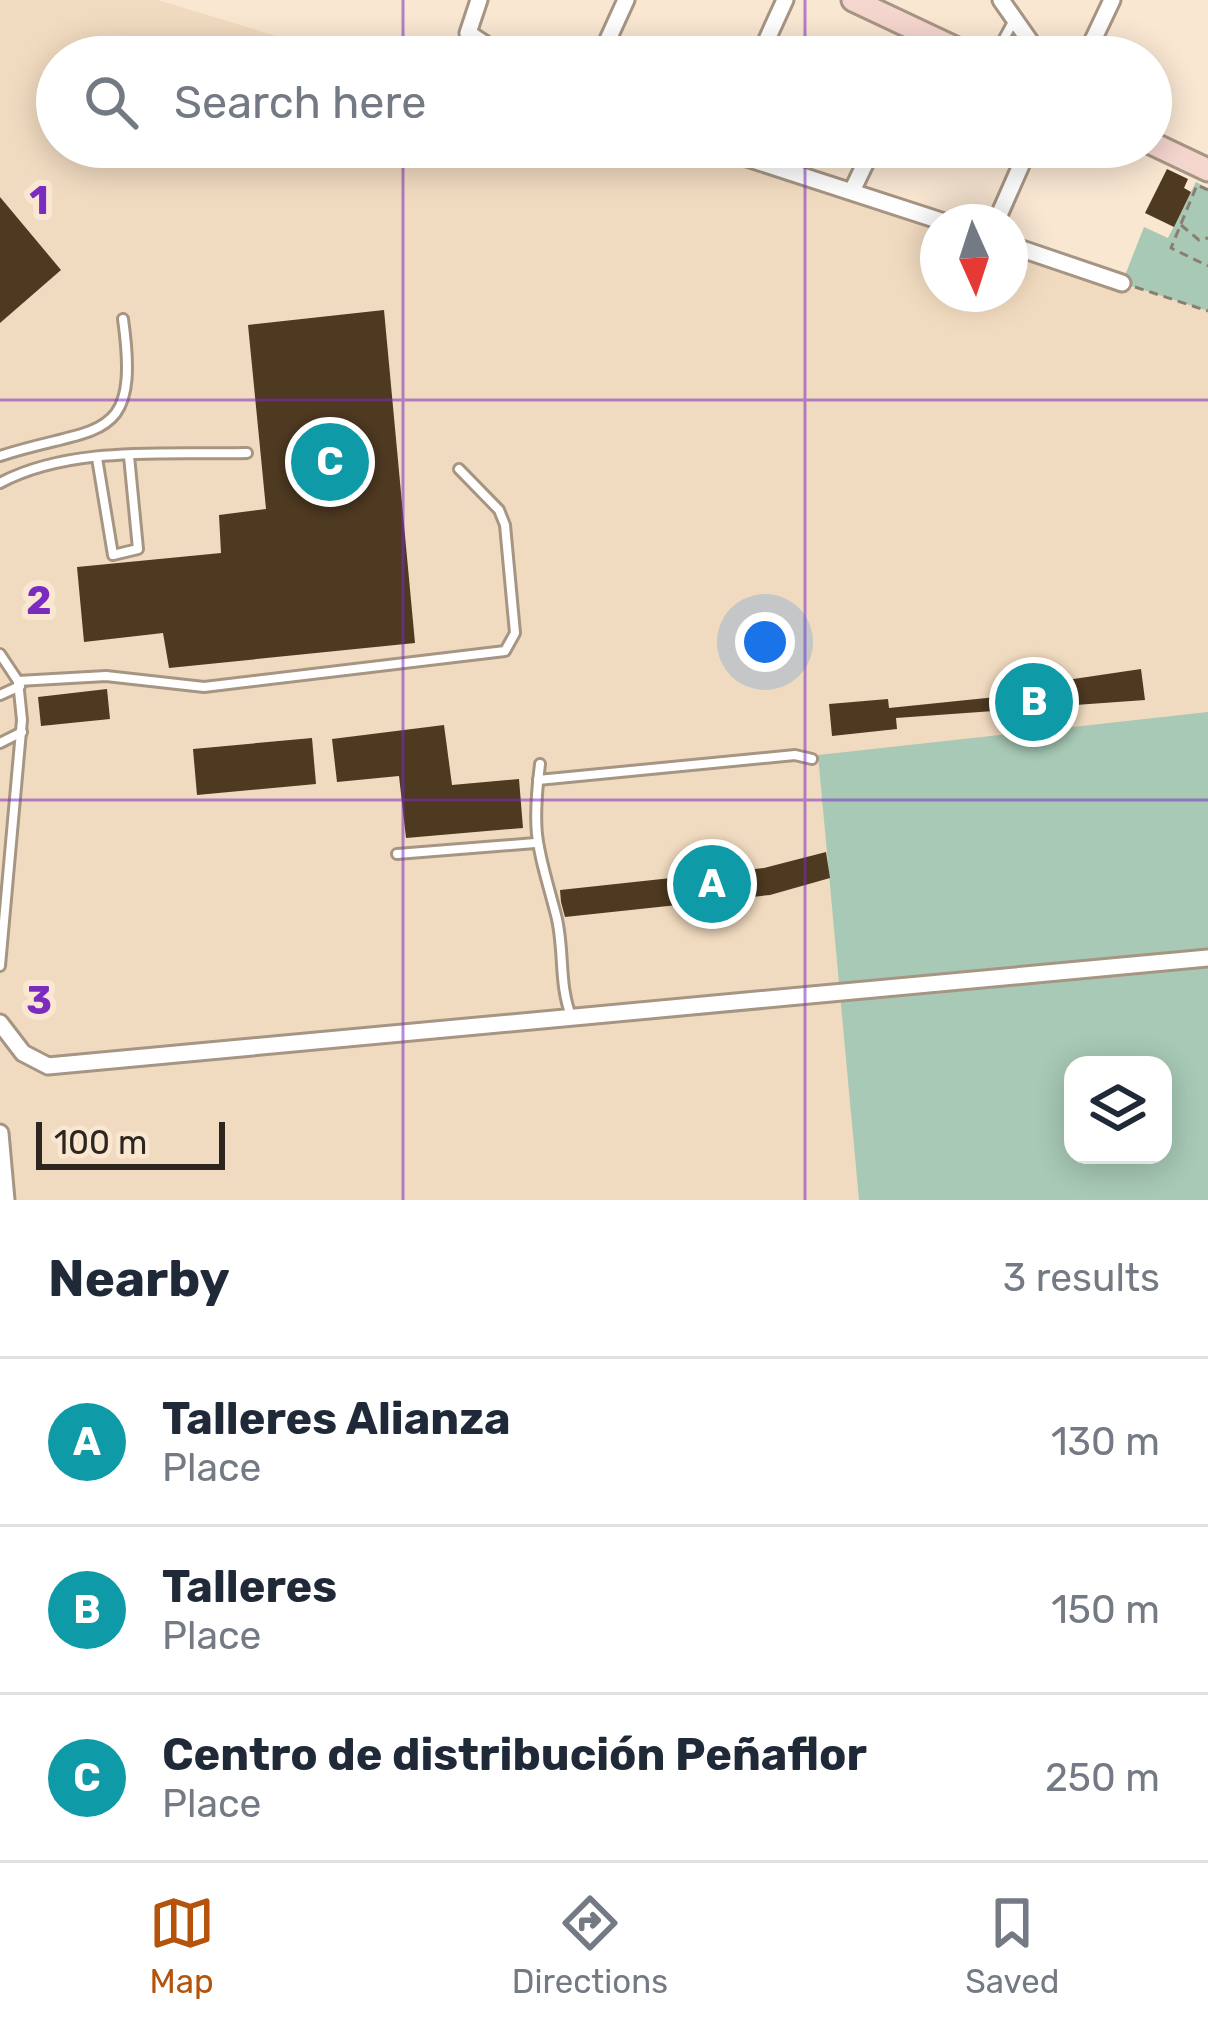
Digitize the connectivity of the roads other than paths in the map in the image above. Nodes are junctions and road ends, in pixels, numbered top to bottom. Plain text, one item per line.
1 (479, 0) edge
2 (626, 0) edge
3 (785, 0) edge
4 (1001, 0) edge
5 (1112, 0) edge
6 (862, 2) edge
7 (1014, 19) junction
8 (927, 34) joint
9 (471, 36) edge
10 (610, 36) edge
11 (769, 36) edge
12 (931, 36) edge
13 (1005, 36) edge
14 (1026, 36) edge
15 (1094, 36) edge
16 (1172, 153) edge
17 (780, 168) edge
18 (863, 168) edge
19 (1020, 168) edge
20 (1208, 170) edge
21 (852, 191) junction
22 (1004, 204) edge
23 (920, 214) edge
24 (1028, 250) edge
25 (1122, 283) road end
26 (123, 319) dead end
27 (247, 453) dead end
28 (0, 456) edge
29 (129, 456) junction
30 (97, 458) junction
31 (459, 469) dead end
32 (0, 483) edge
33 (0, 654) edge
34 (19, 684) junction
35 (0, 695) edge
36 (22, 731) junction
37 (0, 743) edge
38 (812, 759) dead end
39 (540, 764) dead end
40 (538, 780) junction
41 (535, 843) junction
42 (397, 854) dead end
43 (1208, 958) edge
44 (0, 966) edge
45 (572, 1020) junction
46 (0, 1023) edge
47 (0, 1133) edge
48 (6, 1200) edge

1 - 9 street
2 - 10 street
3 - 11 street
4 - 7 street
5 - 15 street
6 - 8 main road
7 - 13 lane
7 - 14 street
8 - 12 main road
16 - 20 main road
17 - 21 street
18 - 21 street
19 - 22 street
21 - 23 street
24 - 25 street
26 - 28 lane
27 - 29 lane
29 - 30 lane
29 - 30 lane
30 - 32 lane
31 - 34 lane
33 - 34 lane
34 - 35 lane
34 - 36 lane
36 - 37 lane
36 - 44 lane
38 - 40 lane
39 - 40 lane
40 - 41 lane
41 - 42 lane
41 - 45 lane
43 - 45 street
45 - 46 street
47 - 48 street

